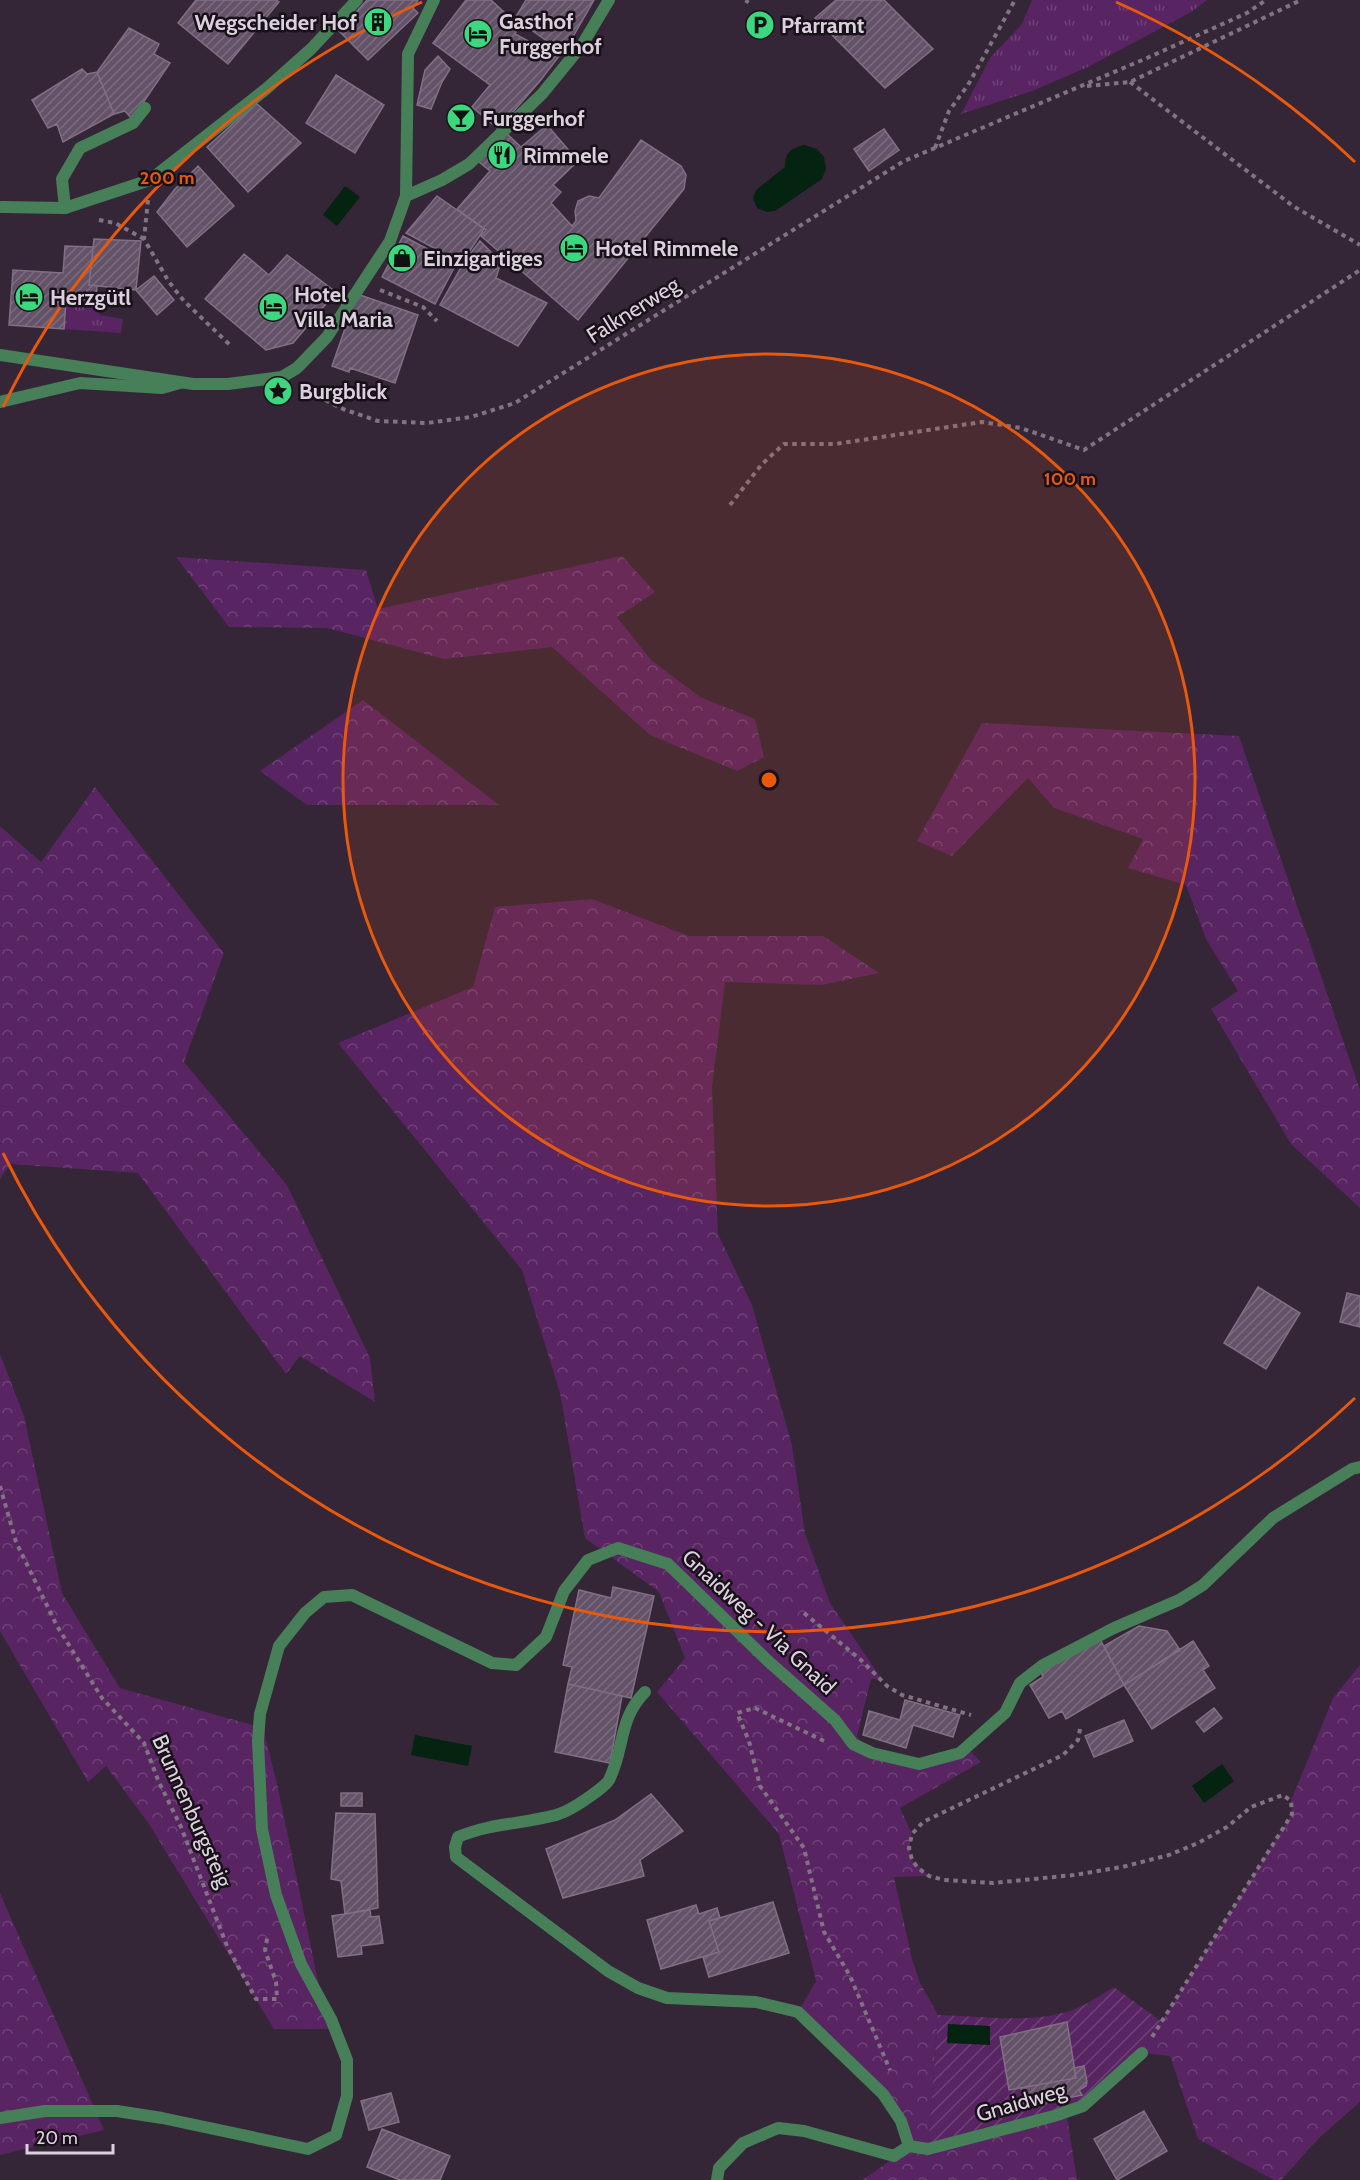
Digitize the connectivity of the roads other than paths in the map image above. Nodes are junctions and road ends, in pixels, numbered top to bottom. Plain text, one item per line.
1 (357, 0) edge
2 (434, 0) edge
3 (609, 0) edge
4 (145, 108) dead end
5 (406, 196) junction
6 (2, 207) dead end
7 (65, 208) junction
8 (0, 355) edge
9 (180, 383) junction
10 (0, 402) edge
11 (1360, 1467) edge
12 (645, 1692) dead end
13 (1142, 2052) road end
14 (0, 2118) edge
15 (909, 2146) junction
16 (717, 2180) edge

1 - 7 street
2 - 5 street
3 - 5 street
4 - 7 street
5 - 9 street
6 - 7 street
8 - 9 street
9 - 10 street
11 - 14 street, Gnaidweg - Via Gnaid
12 - 15 street
13 - 15 street, Gnaidweg
15 - 16 street

